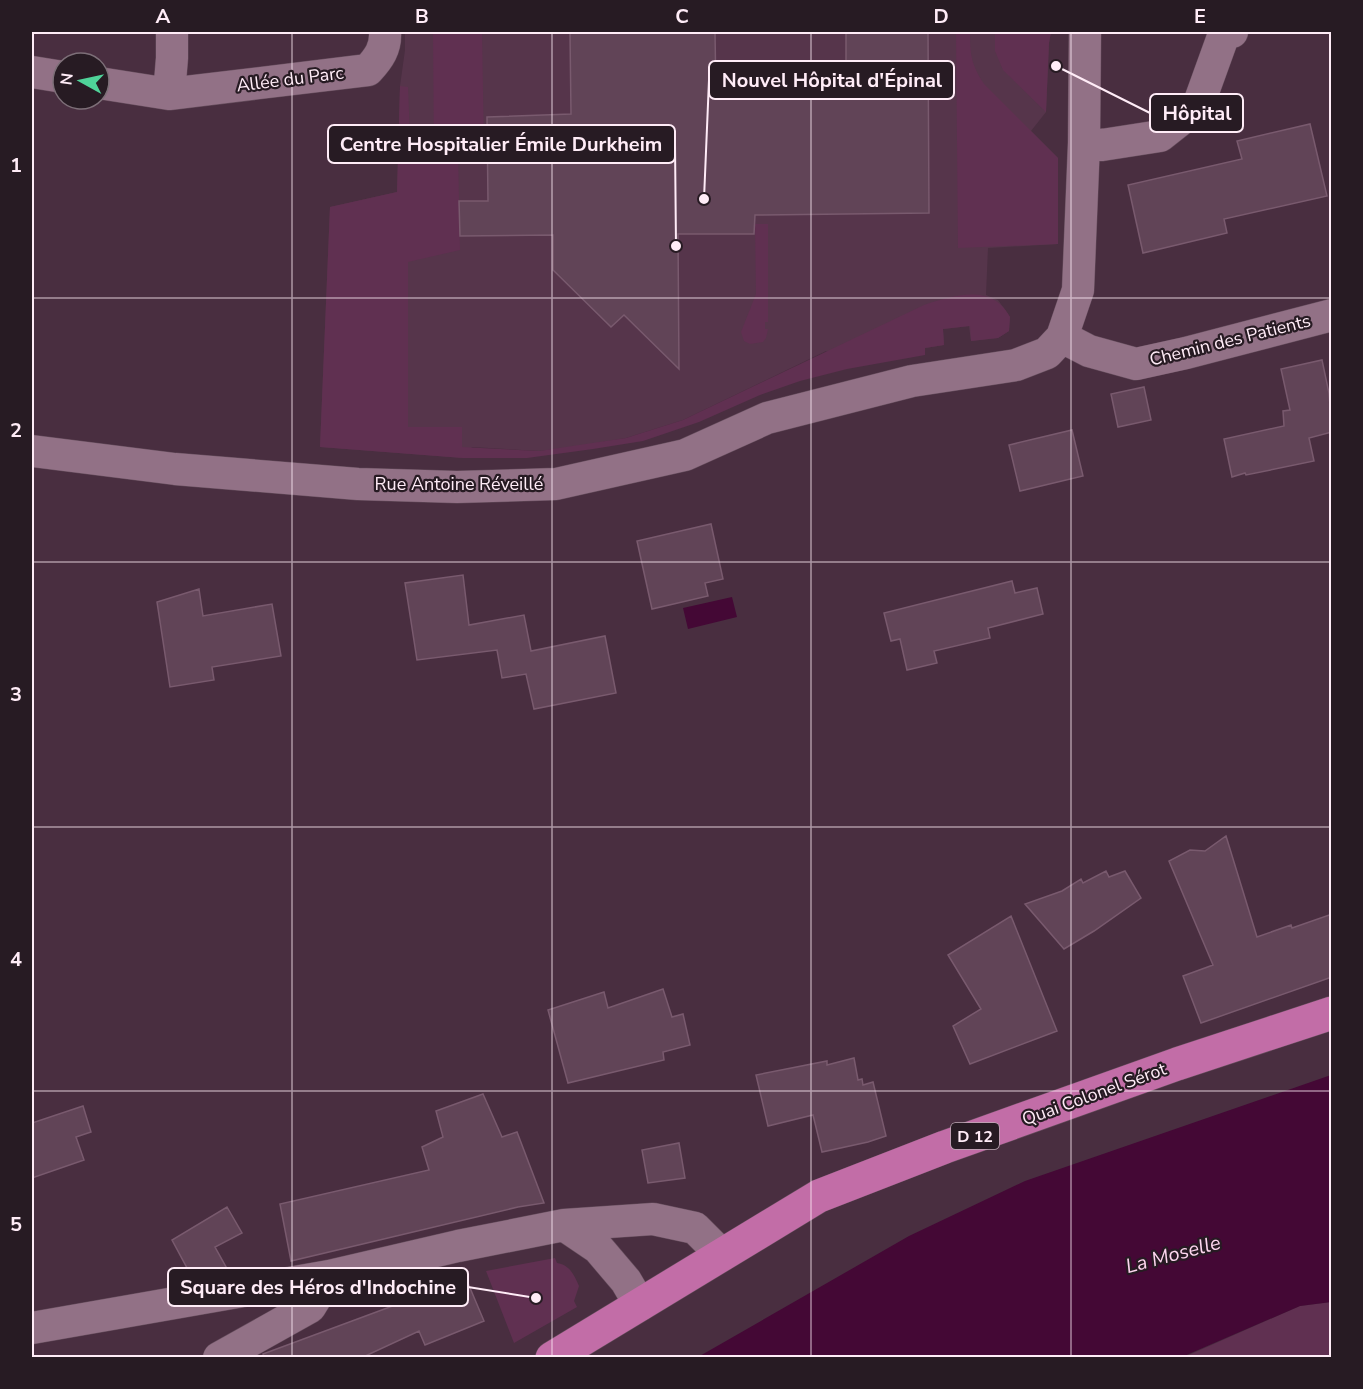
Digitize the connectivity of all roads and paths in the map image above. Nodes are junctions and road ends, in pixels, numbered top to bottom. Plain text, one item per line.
1 (172, 32) edge
2 (385, 32) edge
3 (1085, 32) edge
4 (1232, 32) edge
5 (32, 72) edge
6 (51, 75) edge
7 (111, 85) edge
8 (169, 94) junction
9 (1084, 143) junction
10 (1332, 315) edge
11 (1062, 337) junction
12 (32, 452) edge
13 (1332, 1013) edge
14 (564, 1226) junction
15 (723, 1255) junction
16 (329, 1276) junction
17 (640, 1305) junction
18 (32, 1329) edge
19 (219, 1358) edge
20 (552, 1358) edge

1 - 8 street
2 - 8 street, Allée du Parc
3 - 9 street
4 - 9 street
5 - 6 street
7 - 8 street, Allée du Parc
9 - 11 street
10 - 11 street, Chemin des Patients
11 - 12 street, Rue Antoine Réveillé
13 - 15 main road, Quai Colonel Sérot / D 12
14 - 15 street
14 - 16 street
14 - 17 street
15 - 17 main road, Quai Colonel Sérot / D 12
16 - 18 street
16 - 19 street
17 - 20 main road, D 12

